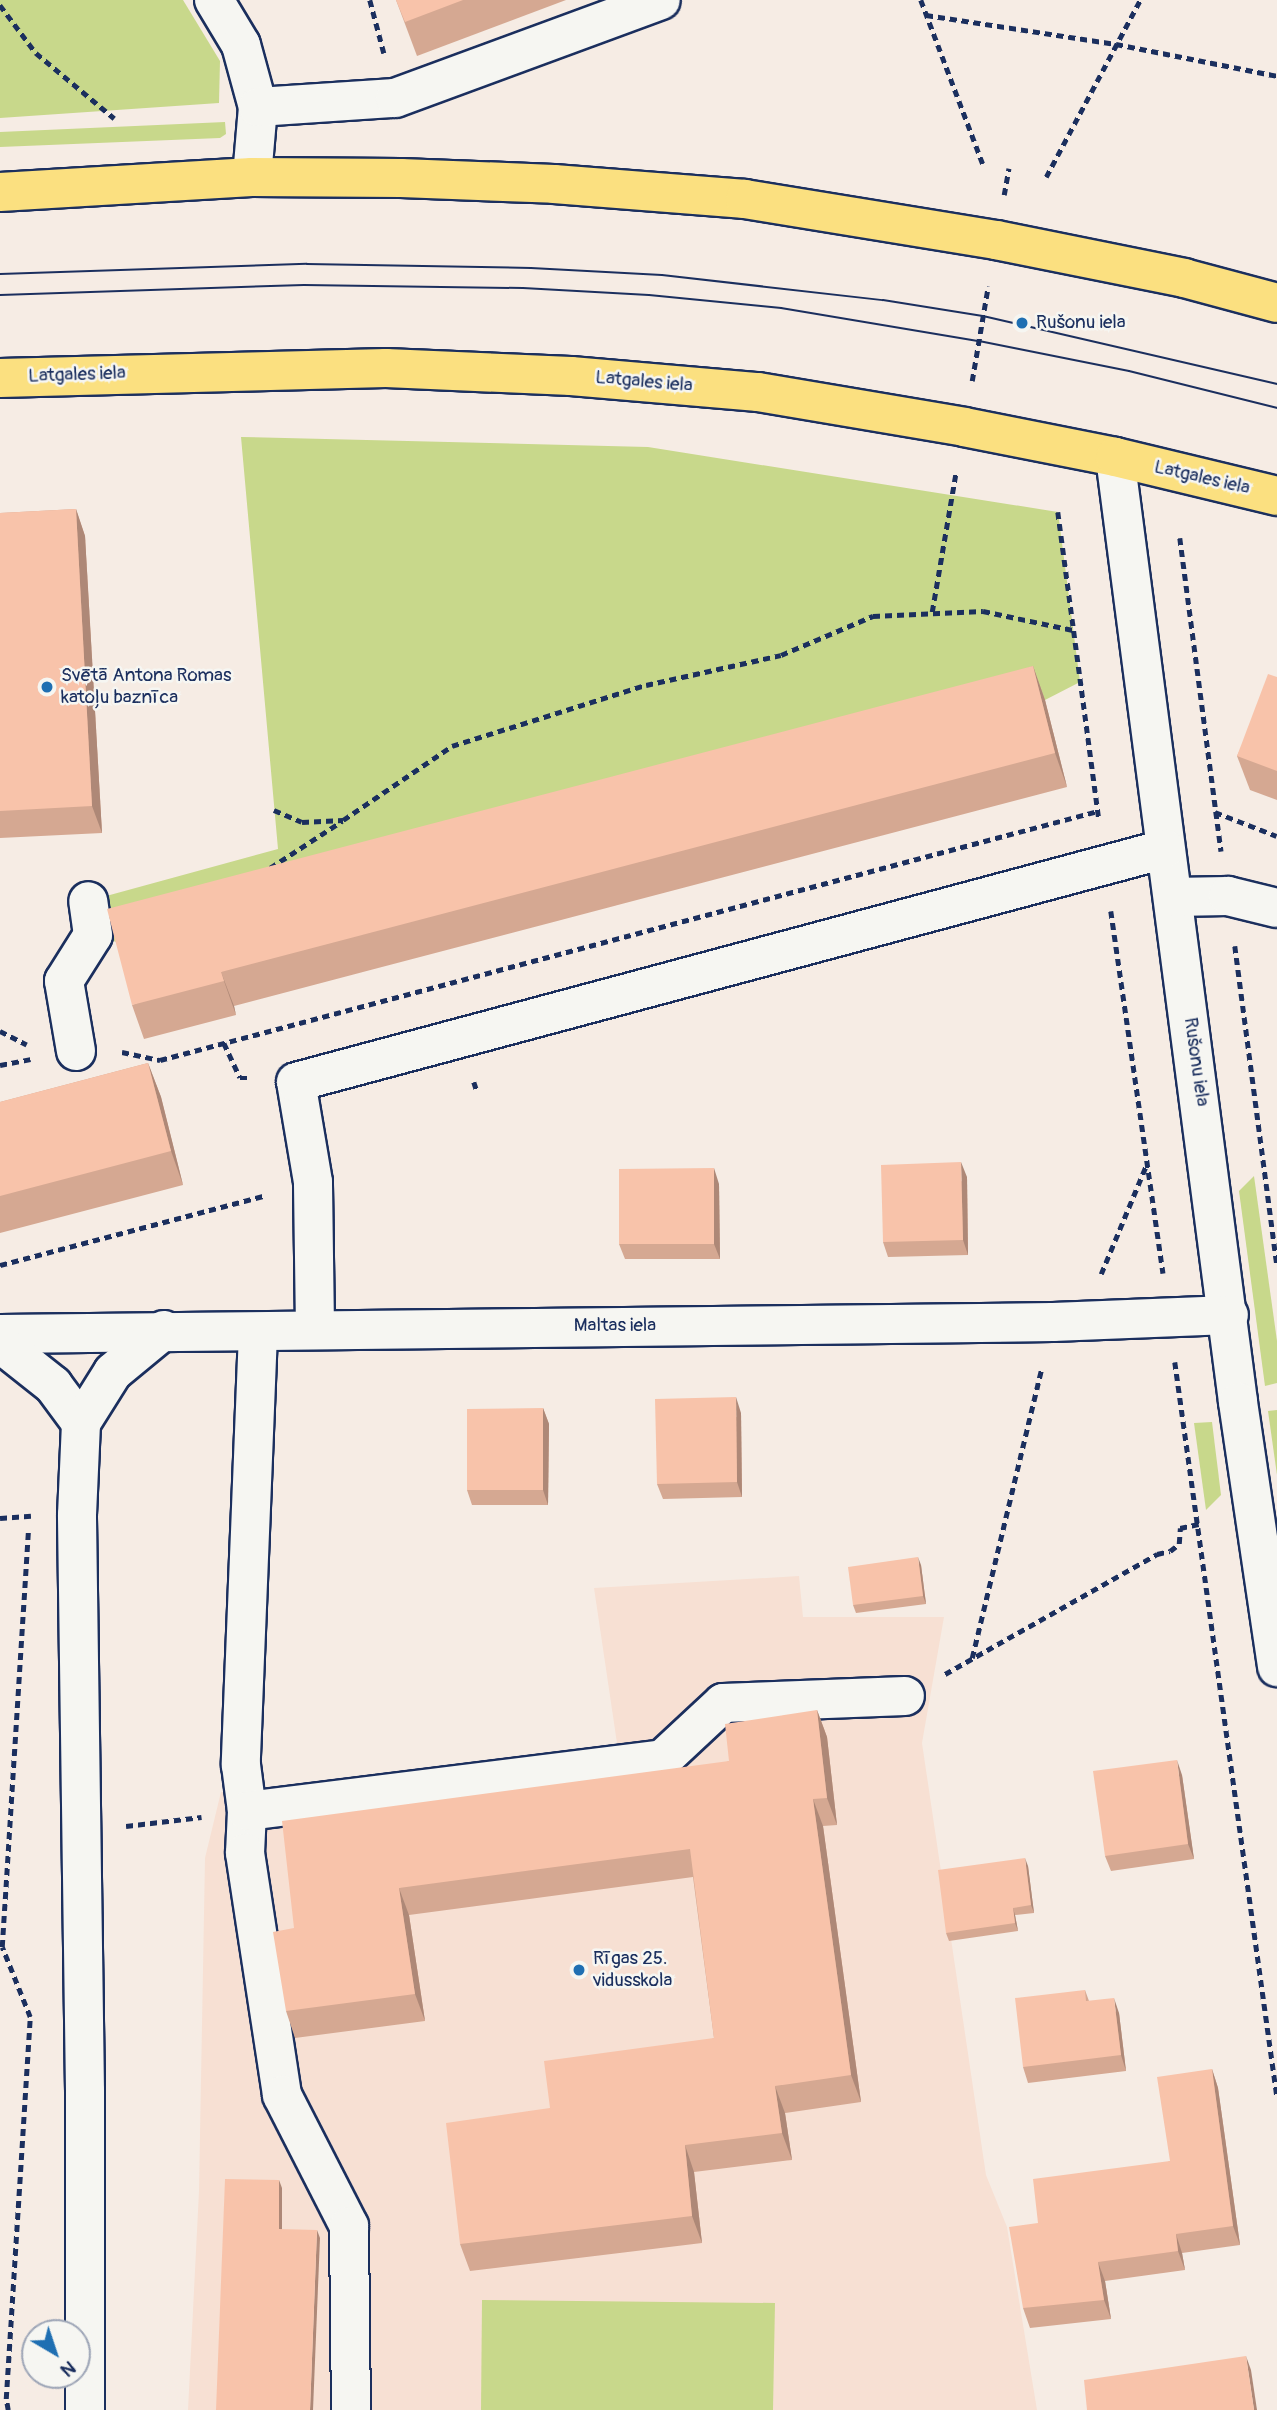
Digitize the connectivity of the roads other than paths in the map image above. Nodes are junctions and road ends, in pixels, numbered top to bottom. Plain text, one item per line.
1 (215, 0) edge
2 (660, 0) edge
3 (258, 107) junction
4 (252, 177) junction
5 (0, 192) edge
6 (1277, 303) edge
7 (0, 378) edge
8 (1115, 457) junction
9 (1277, 496) edge
10 (1165, 849) junction
11 (1173, 897) junction
12 (88, 901) dead end
13 (1277, 908) edge
14 (76, 1051) dead end
15 (1229, 1315) junction
16 (315, 1328) junction
17 (164, 1330) junction
18 (258, 1333) junction
19 (0, 1334) edge
20 (0, 1343) edge
21 (81, 1423) junction
22 (1277, 1667) edge
23 (905, 1696) road end
24 (247, 1811) junction
25 (85, 2410) edge
26 (351, 2410) edge

1 - 3 street
2 - 3 street
3 - 4 street
4 - 5 highway
4 - 6 highway
7 - 8 highway, Latgales iela
8 - 9 highway, Latgales iela
8 - 10 street, Rušonu iela
10 - 11 street, Rušonu iela
10 - 16 street
11 - 13 street
11 - 15 street, Rušonu iela
12 - 14 street
15 - 16 street, Maltas iela
15 - 22 street, Rušonu iela
16 - 18 street, Maltas iela
17 - 18 street, Maltas iela
17 - 19 street, Maltas iela
17 - 21 street
18 - 24 street
20 - 21 street
21 - 25 street
23 - 24 street
24 - 26 street

